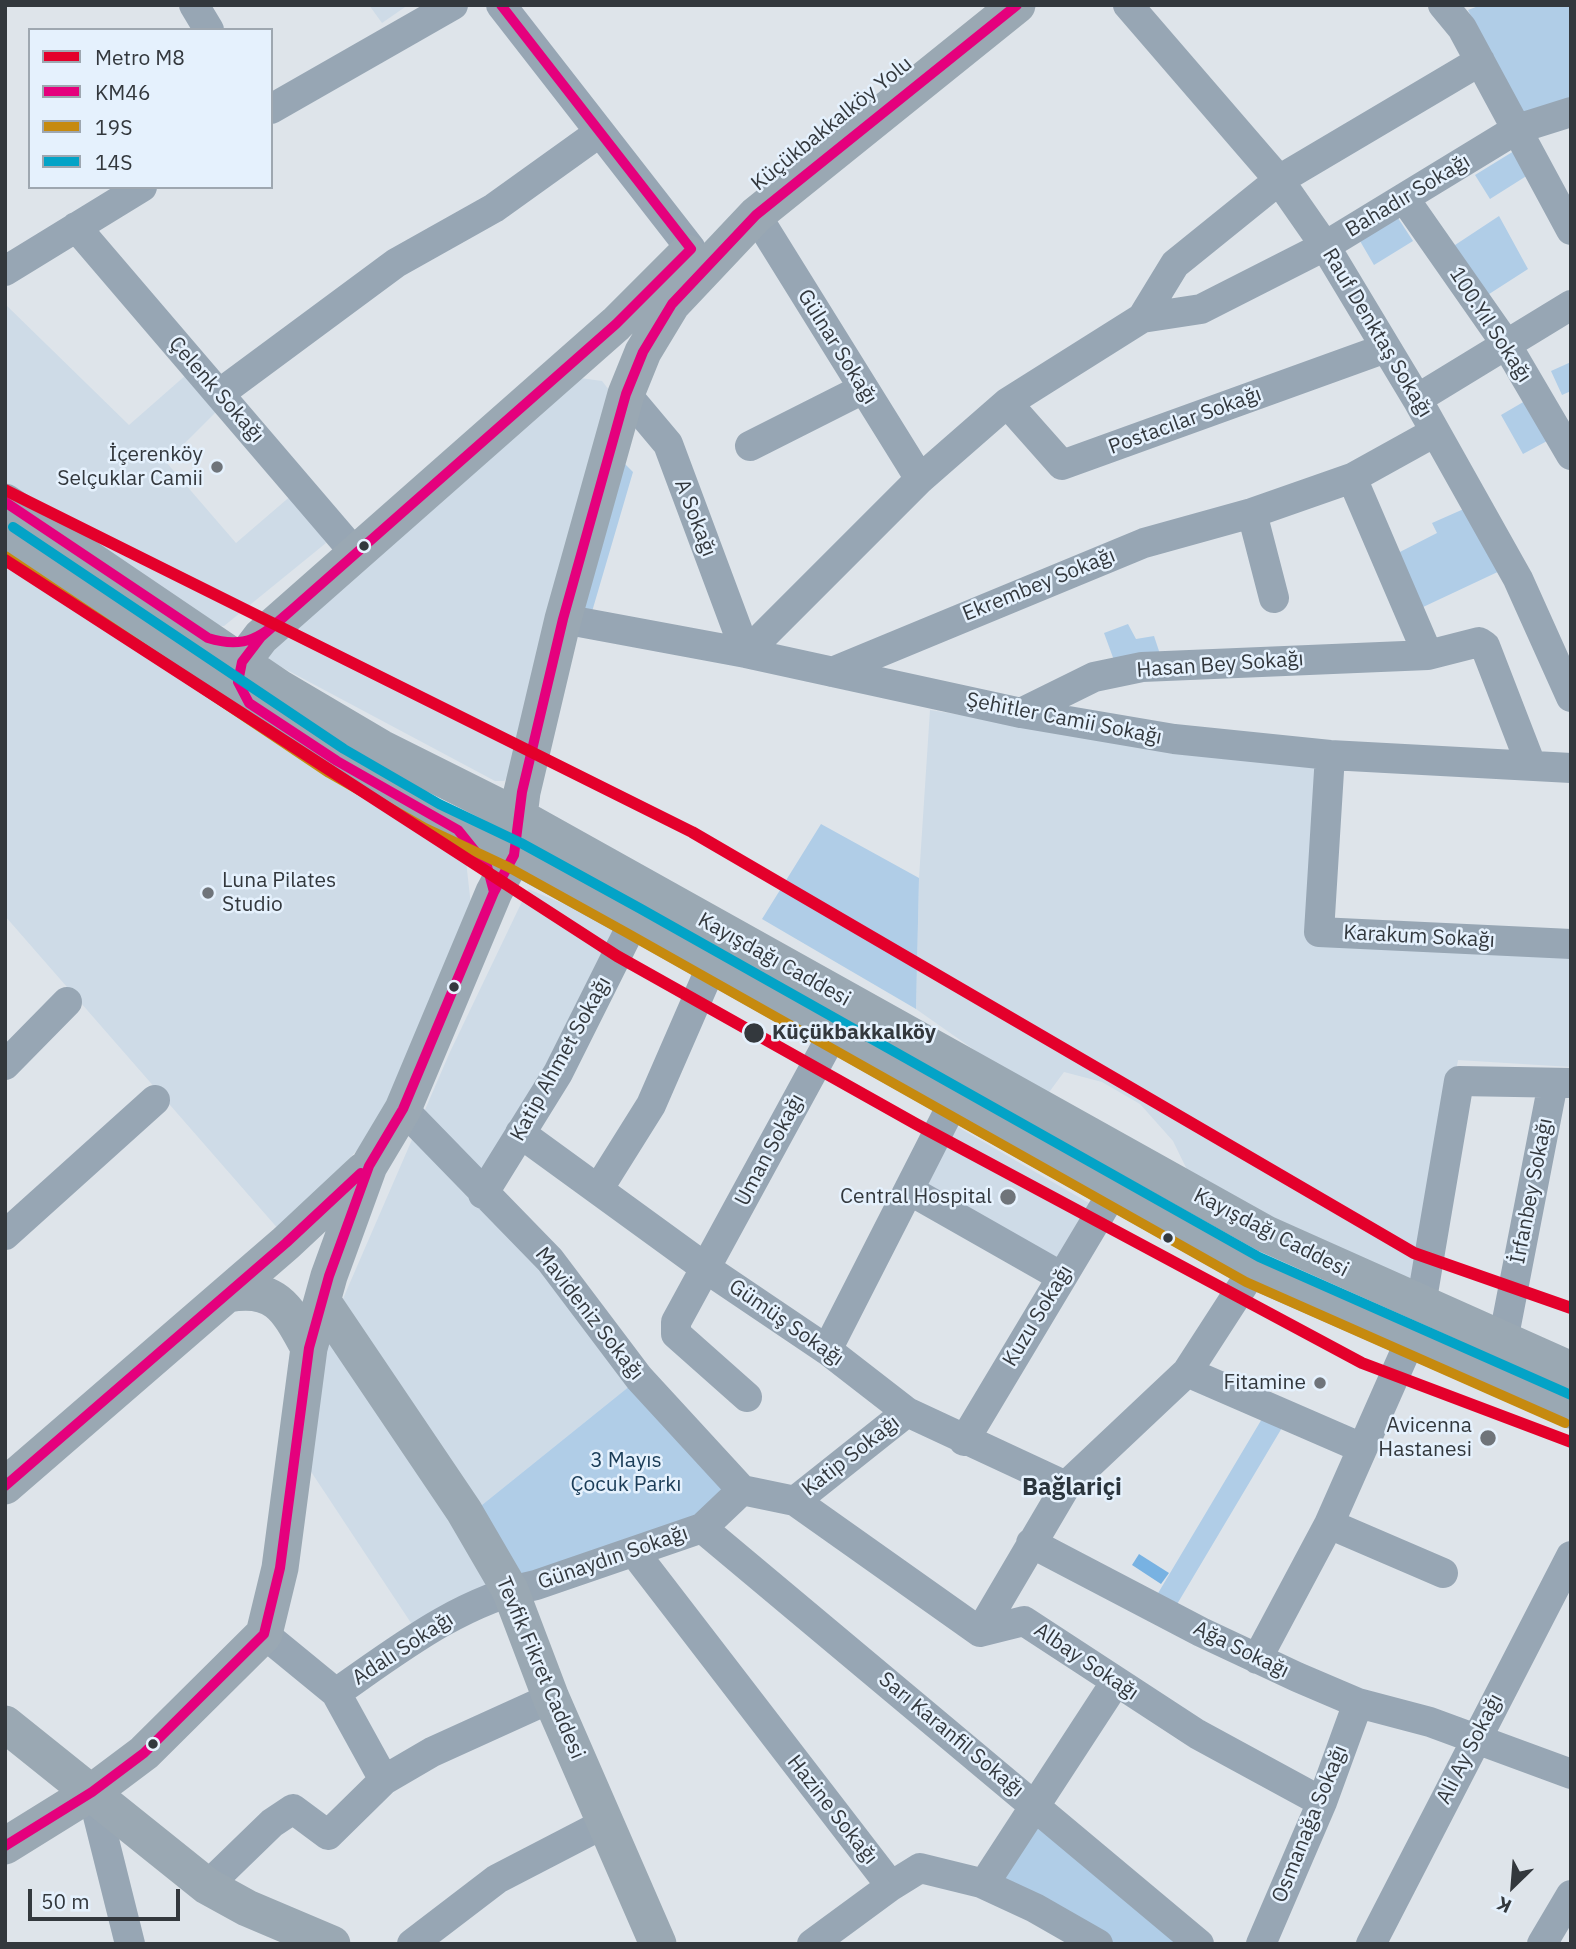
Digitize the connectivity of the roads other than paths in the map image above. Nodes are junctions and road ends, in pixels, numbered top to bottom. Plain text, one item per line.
1 (194, 5) edge
2 (453, 5) edge
3 (501, 5) edge
4 (978, 5) edge
5 (1017, 5) edge
6 (1128, 5) edge
7 (1443, 5) edge
8 (208, 28) edge
9 (1480, 61) junction
10 (273, 108) edge
11 (1571, 112) edge
12 (1517, 130) junction
13 (600, 132) junction
14 (1279, 180) junction
15 (139, 189) edge
16 (1404, 198) junction
17 (756, 215) junction
18 (76, 228) junction
19 (1571, 230) edge
20 (1325, 246) junction
21 (691, 249) junction
22 (5, 271) edge
23 (1571, 304) edge
24 (1142, 318) junction
25 (615, 324) junction
26 (1506, 344) junction
27 (1386, 348) junction
28 (643, 352) junction
29 (569, 366) junction
30 (863, 389) junction
31 (219, 394) junction
32 (626, 394) junction
33 (1417, 399) junction
34 (1007, 403) junction
35 (1435, 432) junction
36 (750, 446) dead end
37 (1571, 455) edge
38 (1352, 478) junction
39 (920, 479) junction
40 (5, 502) edge
41 (1252, 513) junction
42 (5, 539) edge
43 (355, 553) junction
44 (1275, 598) dead end
45 (563, 619) junction
46 (251, 649) junction
47 (746, 653) junction
48 (1428, 654) junction
49 (832, 672) junction
50 (1571, 697) edge
51 (248, 703) junction
52 (1021, 713) junction
53 (1330, 755) junction
54 (1531, 765) junction
55 (1571, 768) edge
56 (516, 807) junction
57 (458, 830) junction
58 (514, 855) junction
59 (558, 880) junction
60 (494, 892) junction
61 (634, 921) junction
62 (1571, 944) edge
63 (712, 965) junction
64 (67, 1002) dead end
65 (834, 1032) junction
66 (5, 1065) edge
67 (1562, 1083) edge
68 (155, 1100) dead end
69 (953, 1103) junction
70 (403, 1110) junction
71 (520, 1133) junction
72 (369, 1166) junction
73 (599, 1188) junction
74 (909, 1190) junction
75 (1113, 1192) junction
76 (483, 1194) junction
77 (5, 1235) edge
78 (286, 1243) junction
79 (707, 1269) junction
80 (1253, 1270) junction
81 (1062, 1277) junction
82 (326, 1289) junction
83 (228, 1294) junction
84 (1421, 1306) junction
85 (1410, 1341) junction
86 (1503, 1341) junction
87 (309, 1348) junction
88 (827, 1350) junction
89 (1571, 1370) edge
90 (1187, 1372) junction
91 (747, 1397) dead end
92 (1571, 1410) edge
93 (907, 1412) junction
94 (964, 1441) junction
95 (1362, 1448) junction
96 (5, 1486) edge
97 (1066, 1486) junction
98 (743, 1490) junction
99 (795, 1501) junction
100 (1329, 1524) junction
101 (702, 1528) junction
102 (1031, 1543) junction
103 (634, 1552) junction
104 (1571, 1556) edge
105 (1443, 1573) dead end
106 (510, 1590) junction
107 (980, 1632) junction
108 (264, 1634) junction
109 (1257, 1659) junction
110 (1115, 1683) junction
111 (336, 1693) junction
112 (551, 1698) junction
113 (1358, 1703) junction
114 (5, 1724) edge
115 (1467, 1737) junction
116 (1571, 1774) edge
117 (384, 1780) junction
118 (92, 1792) junction
119 (1322, 1802) junction
120 (1036, 1805) junction
121 (607, 1822) junction
122 (5, 1846) edge
123 (984, 1884) junction
124 (207, 1886) junction
125 (891, 1886) junction
126 (1571, 1895) edge
127 (321, 1942) edge
128 (815, 1943) edge
129 (130, 1944) edge
130 (412, 1944) edge
131 (658, 1944) edge
132 (1098, 1944) edge
133 (1199, 1944) edge
134 (1261, 1944) edge
135 (1371, 1944) edge
136 (1542, 1944) edge

1 - 8 street
2 - 10 street
3 - 13 street
4 - 21 main road, Küçükbakkalköy Yolu
5 - 17 main road
6 - 14 street, Rauf Denktaş Sokağı
7 - 9 street
9 - 12 street
9 - 14 street
11 - 12 street, Bahadır Sokağı
12 - 16 street, Bahadır Sokağı
12 - 19 street
13 - 21 street
13 - 31 street
14 - 20 street, Rauf Denktaş Sokağı
14 - 24 street
15 - 18 street
16 - 20 street, Bahadır Sokağı
16 - 26 street, 100.Yıl Sokağı
17 - 28 main road
17 - 30 street, Gülnar Sokağı
18 - 22 street
18 - 31 street, Çelenk Sokağı
20 - 24 street, Bahadır Sokağı
20 - 27 street, Rauf Denktaş Sokağı
21 - 25 main road, Küçükbakkalköy Yolu
23 - 26 street
24 - 34 street
25 - 28 main road
25 - 29 main road, Küçükbakkalköy Yolu
26 - 33 street
26 - 37 street, 100.Yıl Sokağı
27 - 33 street, Rauf Denktaş Sokağı
27 - 34 street, Postacılar Sokağı
28 - 32 main road
29 - 32 main road
29 - 43 main road, Küçükbakkalköy Yolu
30 - 36 street
30 - 39 street, Gülnar Sokağı
31 - 43 street, Çelenk Sokağı
32 - 45 main road
32 - 47 street, A Sokağı
33 - 35 street, Rauf Denktaş Sokağı
34 - 39 street
35 - 38 street, Ekrembey Sokağı
35 - 50 street, Rauf Denktaş Sokağı
38 - 41 street, Ekrembey Sokağı
38 - 48 street
39 - 47 street
40 - 46 main road
41 - 44 street
41 - 49 street, Ekrembey Sokağı
42 - 51 main road, Kayışdağı Caddesi
43 - 46 main road, Küçükbakkalköy Yolu
45 - 47 street, Şehitler Camii Sokağı
45 - 56 main road
46 - 51 main road
46 - 56 main road, Kayışdağı Caddesi
47 - 49 street, Şehitler Camii Sokağı
48 - 52 street, Hasan Bey Sokağı
48 - 54 street, Hasan Bey Sokağı
49 - 52 street, Şehitler Camii Sokağı
51 - 57 main road, Kayışdağı Caddesi
52 - 53 street, Şehitler Camii Sokağı
53 - 54 street, Şehitler Camii Sokağı
53 - 62 street, Karakum Sokağı
54 - 55 street, Şehitler Camii Sokağı
56 - 57 main road
56 - 58 main road
56 - 84 main road, Kayışdağı Caddesi
57 - 58 main road, Kayışdağı Caddesi
57 - 60 main road
58 - 59 main road, Kayışdağı Caddesi
58 - 60 main road
59 - 60 main road
59 - 61 main road, Kayışdağı Caddesi
60 - 70 main road
61 - 63 main road, Kayışdağı Caddesi
61 - 71 street, Katip Ahmet Sokağı
63 - 65 main road, Kayışdağı Caddesi
63 - 73 street
64 - 66 street
65 - 69 main road, Kayışdağı Caddesi
65 - 79 street, Uman Sokağı
67 - 84 street
67 - 86 street, İrfanbey Sokağı
68 - 77 street
69 - 74 street
69 - 75 main road, Kayışdağı Caddesi
70 - 72 main road
70 - 76 street, Mavideniz Sokağı
71 - 73 street, Gümüş Sokağı
71 - 76 street, Katip Ahmet Sokağı
72 - 78 main road
72 - 82 main road
73 - 79 street, Gümüş Sokağı
74 - 81 street
74 - 88 street
75 - 80 main road, Kayışdağı Caddesi
75 - 81 street, Kuzu Sokağı
76 - 98 street, Mavideniz Sokağı
78 - 82 main road, Tevfik Fikret Caddesi
78 - 83 main road
79 - 88 street, Gümüş Sokağı
79 - 91 street, Uman Sokağı
80 - 85 main road, Kayışdağı Caddesi
80 - 90 street
81 - 94 street, Kuzu Sokağı
82 - 87 main road
82 - 106 main road, Tevfik Fikret Caddesi
83 - 87 main road
83 - 96 main road
84 - 86 main road, Kayışdağı Caddesi
85 - 92 main road, Kayışdağı Caddesi
85 - 95 street
86 - 89 main road, Kayışdağı Caddesi
87 - 108 main road
88 - 93 street, Gümüş Sokağı
90 - 95 street
90 - 97 street
93 - 94 street, Gümüş Sokağı
93 - 99 street, Katip Sokağı
94 - 97 street, Gümüş Sokağı
95 - 100 street
97 - 102 street
98 - 99 street
98 - 101 street, Günaydın Sokağı
99 - 107 street
100 - 105 street
100 - 109 street
101 - 103 street, Günaydın Sokağı
101 - 120 street, Sarı Karanfil Sokağı
102 - 107 street
102 - 109 street, Ağa Sokağı
103 - 106 street, Günaydın Sokağı
103 - 125 street, Hazine Sokağı
104 - 115 street, Ali Ay Sokağı
106 - 111 street, Adalı Sokağı
106 - 112 main road, Tevfik Fikret Caddesi
107 - 110 street, Albay Sokağı
108 - 111 street
108 - 118 main road
109 - 113 street, Ağa Sokağı
110 - 119 street, Albay Sokağı
110 - 120 street
111 - 117 street
112 - 117 street
112 - 121 main road, Tevfik Fikret Caddesi
113 - 115 street, Ağa Sokağı
113 - 119 street, Osmanağa Sokağı
114 - 118 main road
115 - 116 street, Ağa Sokağı
115 - 135 street, Ali Ay Sokağı
117 - 124 street
118 - 122 main road
118 - 124 main road
118 - 129 street
119 - 134 street, Osmanağa Sokağı
120 - 123 street
120 - 133 street, Sarı Karanfil Sokağı
121 - 130 street
121 - 131 main road, Tevfik Fikret Caddesi
123 - 125 street, Hazine Sokağı
123 - 132 street, Hazine Sokağı
124 - 127 main road
125 - 128 street
126 - 136 street

